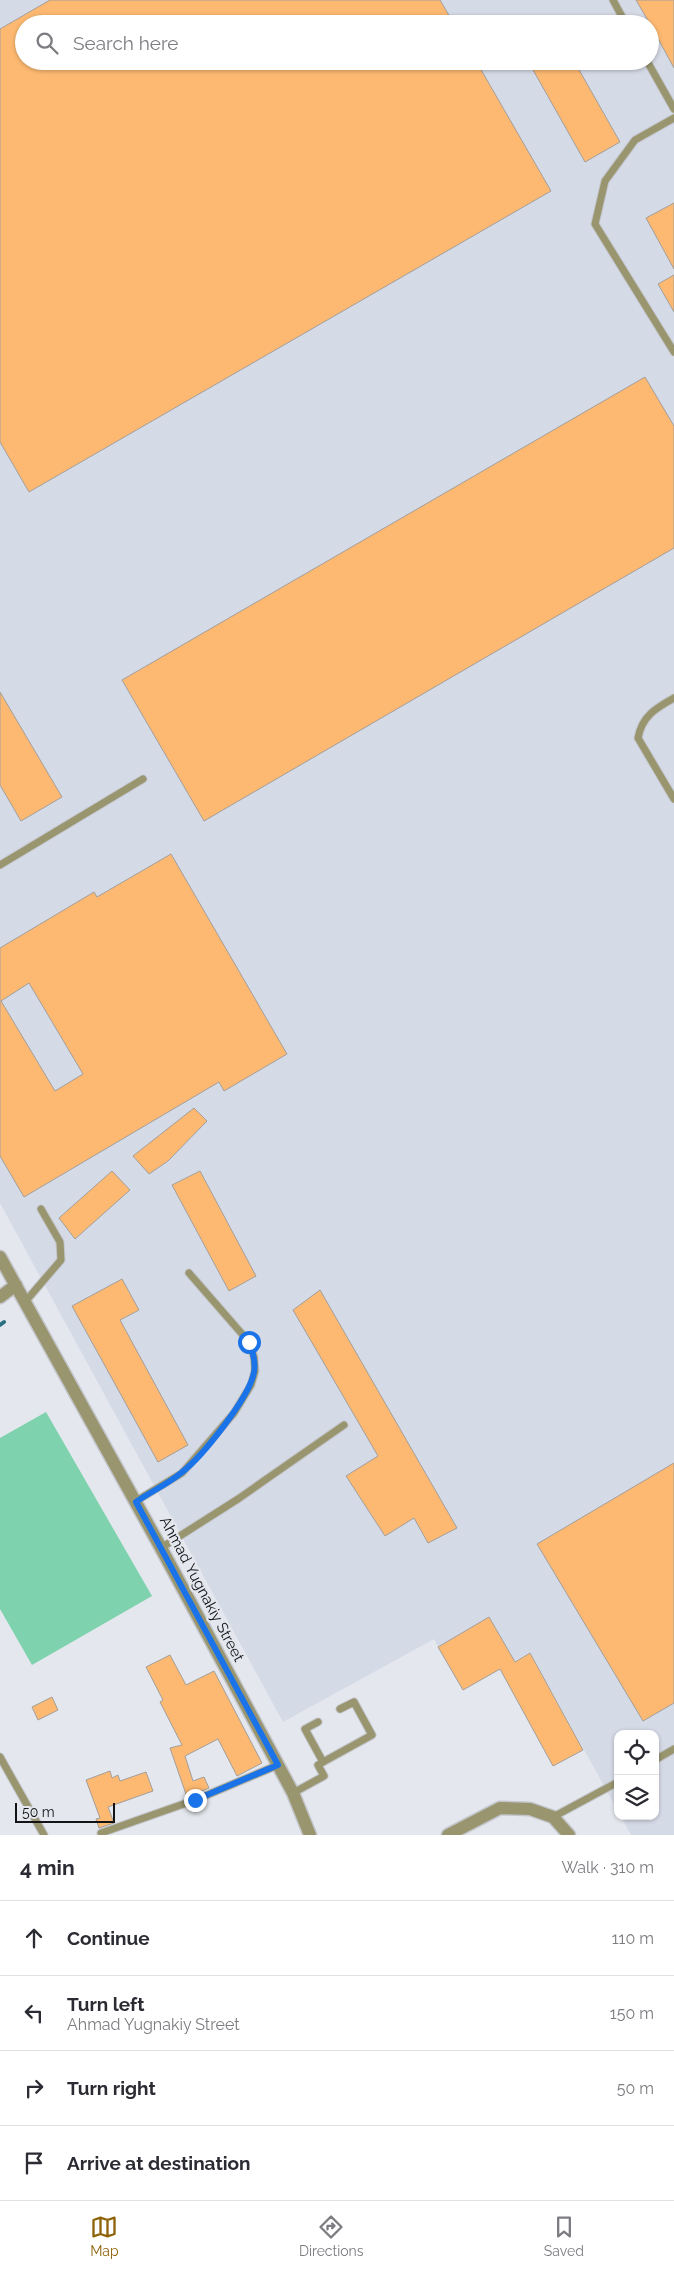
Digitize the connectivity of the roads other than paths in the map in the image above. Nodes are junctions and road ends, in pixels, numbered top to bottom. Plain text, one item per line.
1 (613, 0) edge
2 (621, 15) edge
3 (652, 70) edge
4 (674, 109) edge
5 (674, 118) edge
6 (674, 352) edge
7 (674, 698) edge
8 (143, 778) dead end
9 (674, 799) edge
10 (0, 865) edge
11 (41, 1210) dead end
12 (0, 1257) edge
13 (189, 1273) dead end
14 (16, 1286) junction
15 (0, 1296) edge
16 (25, 1302) junction
17 (344, 1425) dead end
18 (136, 1502) junction
19 (161, 1548) junction
20 (340, 1710) dead end
21 (318, 1722) dead end
22 (674, 1749) edge
23 (0, 1757) edge
24 (659, 1758) edge
25 (323, 1762) junction
26 (278, 1765) junction
27 (614, 1784) edge
28 (293, 1793) junction
29 (552, 1817) junction
30 (101, 1833) dead end
31 (44, 1835) edge
32 (310, 1835) edge
33 (448, 1835) edge
34 (570, 1835) edge

1 - 2 lane
3 - 4 lane
5 - 6 lane
7 - 9 lane
8 - 10 lane
11 - 16 lane
12 - 14 street, Ahmad Yugnakiy Street
13 - 18 lane
14 - 15 street
14 - 16 street, Ahmad Yugnakiy Street
16 - 18 street, Ahmad Yugnakiy Street
17 - 19 lane
18 - 19 street, Ahmad Yugnakiy Street
19 - 26 street, Ahmad Yugnakiy Street
20 - 25 lane
21 - 25 lane
22 - 24 lane
23 - 31 lane
25 - 28 lane
26 - 28 street, Ahmad Yugnakiy Street
26 - 30 lane
27 - 29 lane
28 - 32 street, Ahmad Yugnakiy Street
29 - 33 street
29 - 34 street

